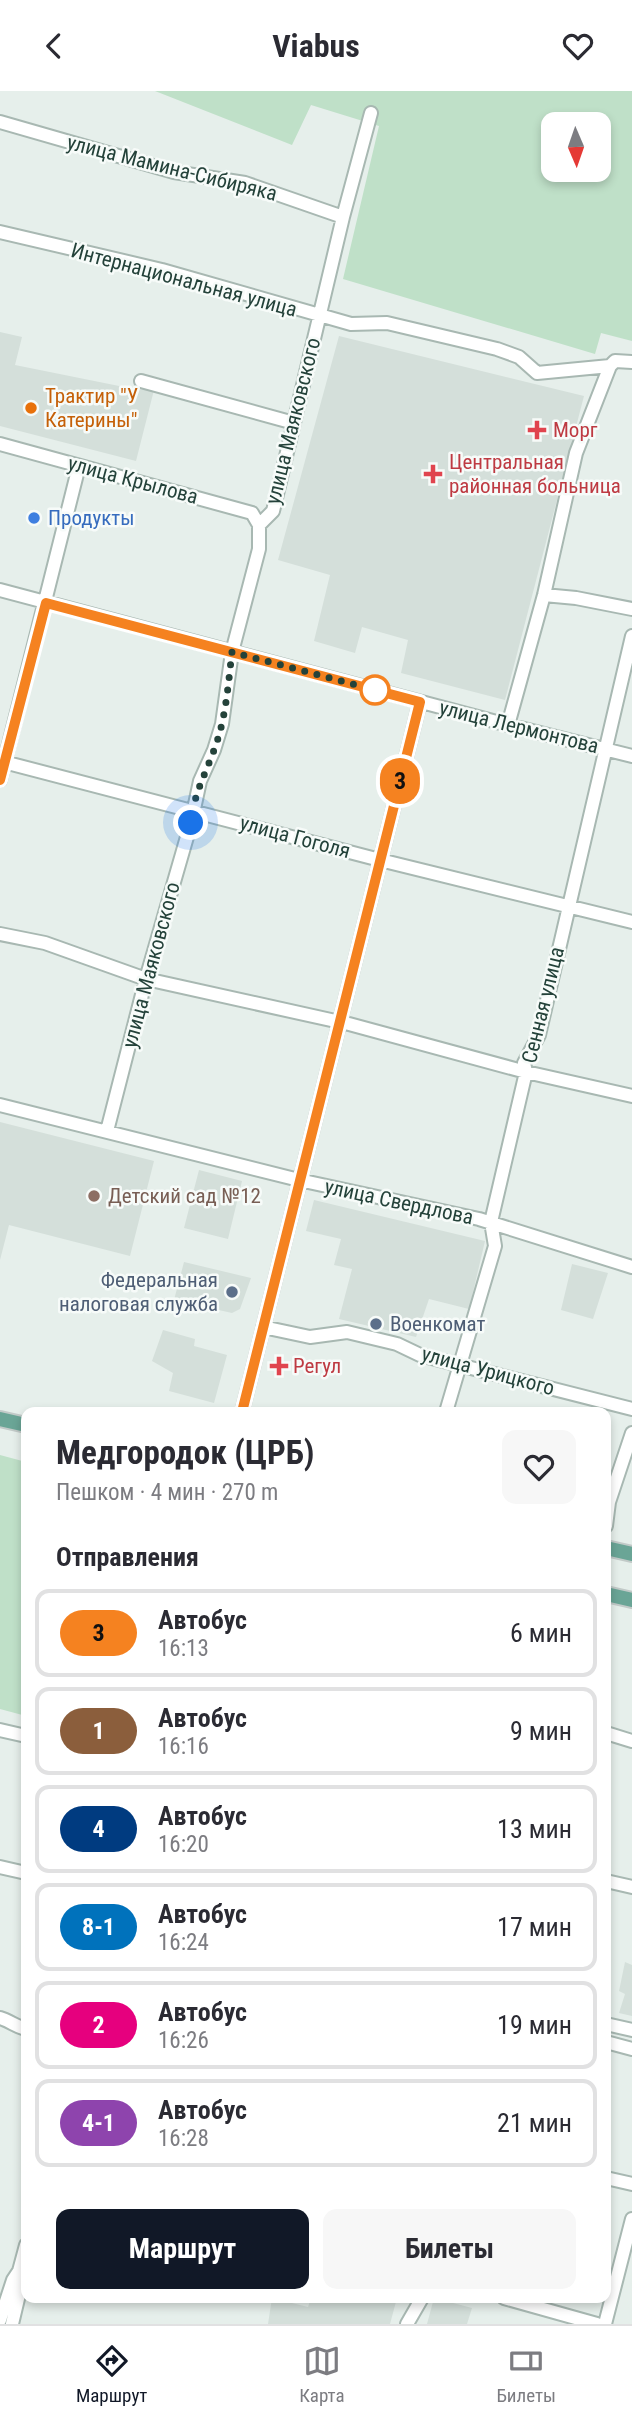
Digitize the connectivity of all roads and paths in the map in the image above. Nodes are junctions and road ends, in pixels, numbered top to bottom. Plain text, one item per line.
1 (372, 113) dead end
2 (0, 122) edge
3 (343, 217) junction
4 (0, 232) edge
5 (319, 316) junction
6 (632, 362) edge
7 (610, 366) junction
8 (141, 381) dead end
9 (294, 423) junction
10 (0, 444) edge
11 (79, 466) junction
12 (259, 525) junction
13 (0, 590) edge
14 (544, 595) junction
15 (46, 603) junction
16 (632, 609) edge
17 (632, 636) edge
18 (232, 652) junction
19 (420, 702) junction
20 (508, 725) junction
21 (606, 750) junction
22 (632, 756) edge
23 (2, 762) edge
24 (0, 779) edge
25 (192, 810) junction
26 (380, 860) junction
27 (568, 905) junction
28 (632, 922) edge
29 (0, 934) edge
30 (146, 979) junction
31 (339, 1023) junction
32 (526, 1072) junction
33 (632, 1096) edge
34 (0, 1105) edge
35 (107, 1131) junction
36 (299, 1180) junction
37 (491, 1222) junction
38 (632, 1267) edge
39 (263, 1327) junction
40 (461, 1365) junction
41 (243, 1407) edge
42 (448, 1407) edge
43 (632, 1409) edge
44 (0, 1419) edge
45 (21, 1424) edge
46 (632, 1433) edge
47 (611, 1496) edge
48 (611, 1549) edge
49 (632, 1554) edge
50 (611, 1595) edge
51 (632, 1600) edge
52 (0, 1730) edge
53 (21, 1735) edge
54 (611, 1735) edge
55 (632, 1741) edge
56 (0, 1867) edge
57 (21, 1872) edge
58 (611, 1882) edge
59 (632, 1887) edge
60 (0, 2018) edge
61 (611, 2025) edge
62 (21, 2027) edge
63 (632, 2030) edge
64 (611, 2043) edge
65 (632, 2049) edge
66 (611, 2179) edge
67 (632, 2184) edge
68 (632, 2219) edge
69 (21, 2264) edge
70 (19, 2271) junction
71 (21, 2278) edge
72 (21, 2287) edge
73 (611, 2301) edge
74 (419, 2303) edge
75 (522, 2303) edge
76 (610, 2303) edge
77 (0, 2321) edge
78 (13, 2324) edge
79 (407, 2324) edge
80 (597, 2324) edge
81 (605, 2324) edge

1 - 3 street, улица Маяковского
2 - 3 street, улица Мамина-Сибиряка
3 - 5 street, улица Маяковского
4 - 5 street, Интернациональная улица
5 - 7 street, Интернациональная улица
5 - 9 street, улица Маяковского
6 - 7 street
7 - 14 street
8 - 9 street
9 - 12 street, улица Маяковского
10 - 11 street, улица Крылова
11 - 12 street, улица Крылова
11 - 15 street
12 - 18 street, улица Маяковского
13 - 15 street, улица Лермонтова
14 - 16 street
14 - 20 street
15 - 18 street, улица Лермонтова
15 - 23 street
17 - 21 street, Сенная улица
18 - 19 street, улица Лермонтова
18 - 25 street, улица Маяковского
19 - 20 street, улица Лермонтова
19 - 26 street
20 - 21 street, улица Лермонтова
21 - 22 street, улица Лермонтова
21 - 27 street, Сенная улица
23 - 24 street
23 - 25 street, улица Гоголя
25 - 26 street, улица Гоголя
25 - 30 street, улица Маяковского
26 - 27 street, улица Гоголя
26 - 31 street
27 - 28 street, улица Гоголя
27 - 32 street, Сенная улица
29 - 30 street
30 - 31 street
30 - 35 street, улица Маяковского
31 - 32 street
31 - 36 street
32 - 33 street
32 - 37 street, Сенная улица
34 - 35 street, улица Свердлова
35 - 36 street, улица Свердлова
36 - 37 street, улица Свердлова
36 - 39 street
37 - 38 street, улица Свердлова
37 - 40 street, Сенная улица
39 - 40 street, улица Урицкого
39 - 41 street
40 - 42 street, Сенная улица
40 - 43 street, улица Урицкого
44 - 45 main road
46 - 47 street
48 - 49 main road
50 - 51 main road
52 - 53 street
54 - 55 street
56 - 57 street
58 - 59 street
60 - 62 street
61 - 63 street
64 - 65 street
66 - 67 street
68 - 73 street
69 - 70 street
70 - 71 street
70 - 77 street
72 - 78 street
74 - 79 street
75 - 80 street
76 - 81 street
77 - 78 street

